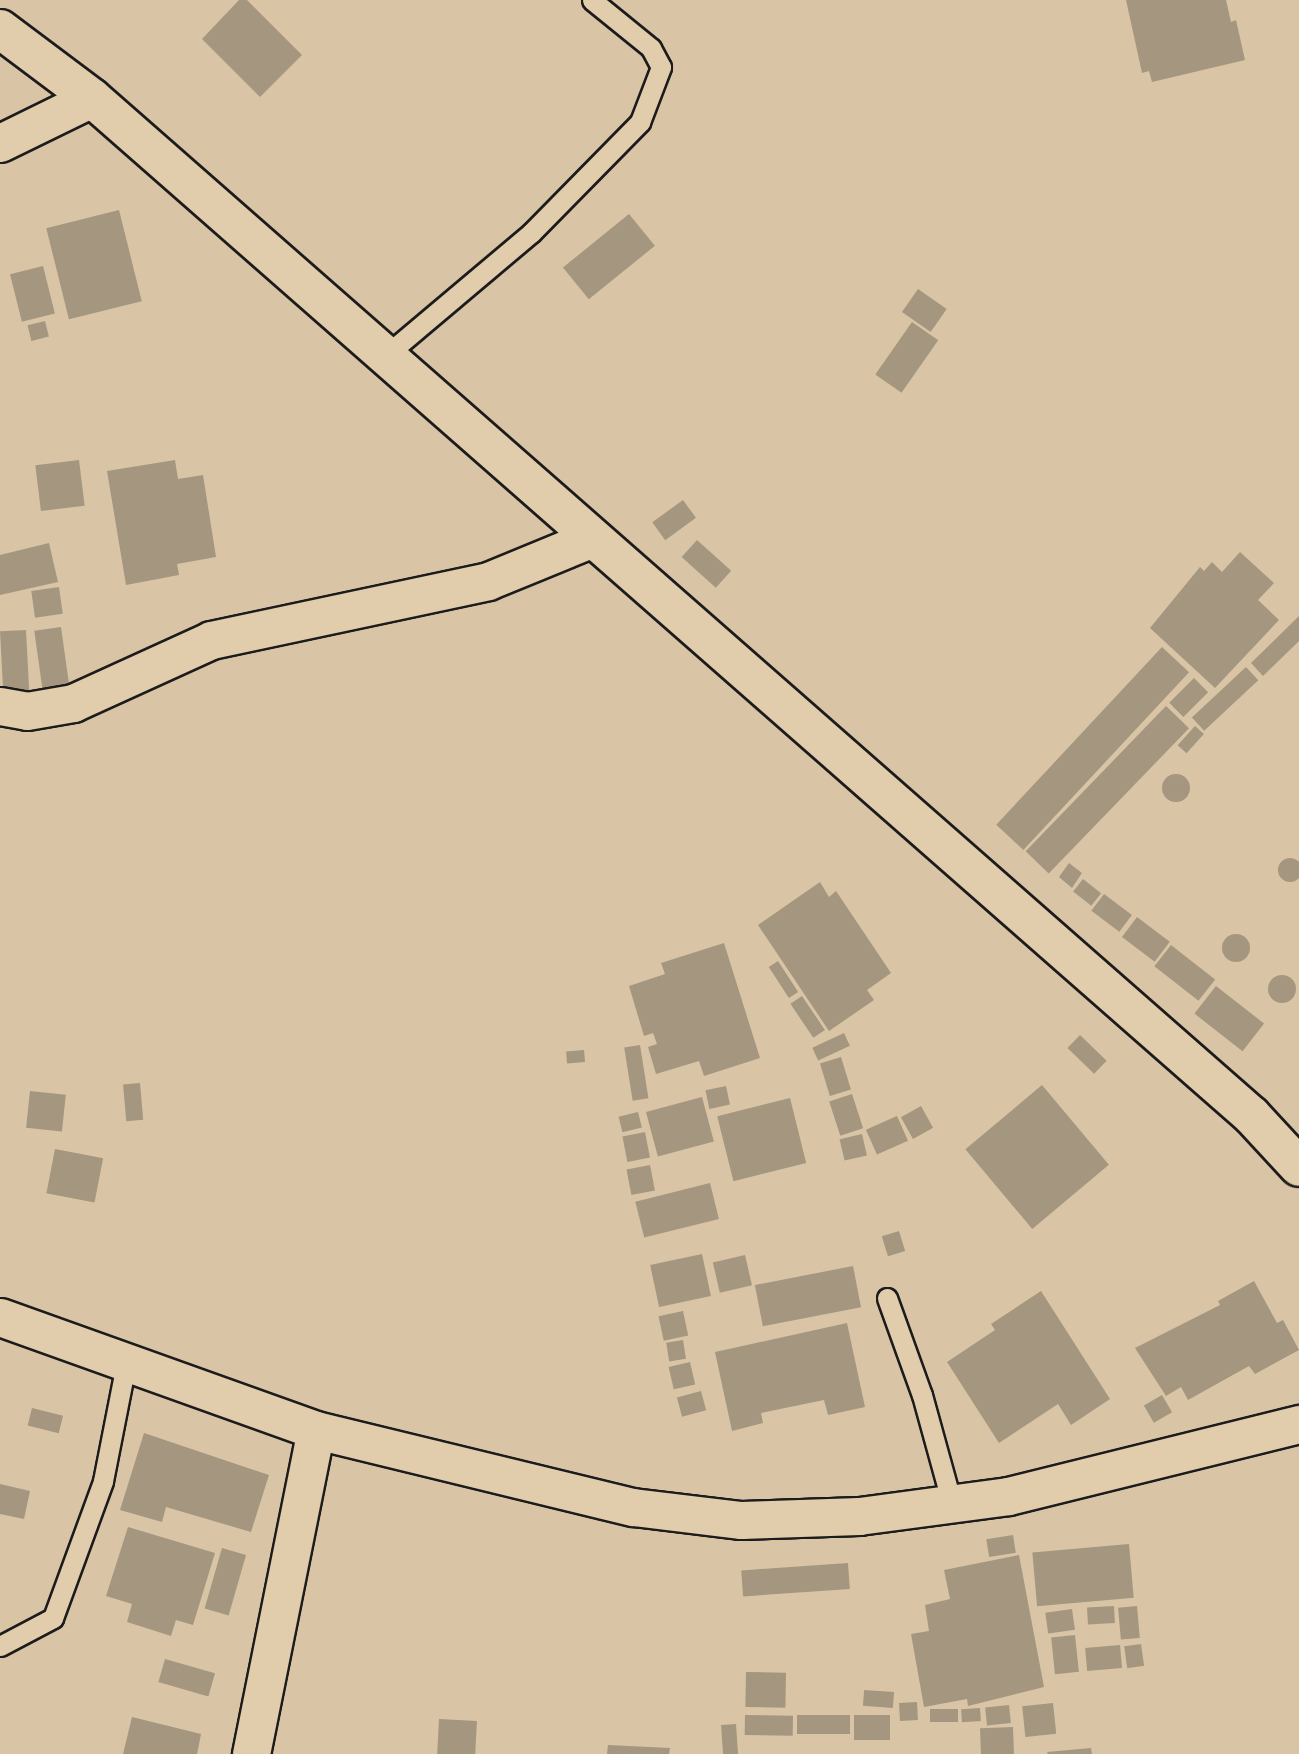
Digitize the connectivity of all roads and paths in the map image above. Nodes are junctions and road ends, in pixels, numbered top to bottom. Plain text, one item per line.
1 (592, 0) edge
2 (0, 29) edge
3 (92, 98) junction
4 (0, 143) edge
5 (385, 356) junction
6 (593, 538) junction
7 (0, 706) edge
8 (1299, 1167) edge
9 (887, 1298) dead end
10 (0, 1317) edge
11 (127, 1359) junction
12 (1299, 1424) edge
13 (316, 1430) junction
14 (952, 1504) junction
15 (0, 1646) edge
16 (251, 1754) edge

1 - 5 lane
2 - 3 street
3 - 4 street
3 - 5 street
5 - 6 street
6 - 7 street
6 - 8 street
9 - 14 lane
10 - 11 street
11 - 13 street
11 - 15 lane
12 - 14 street
13 - 14 street
13 - 16 street

